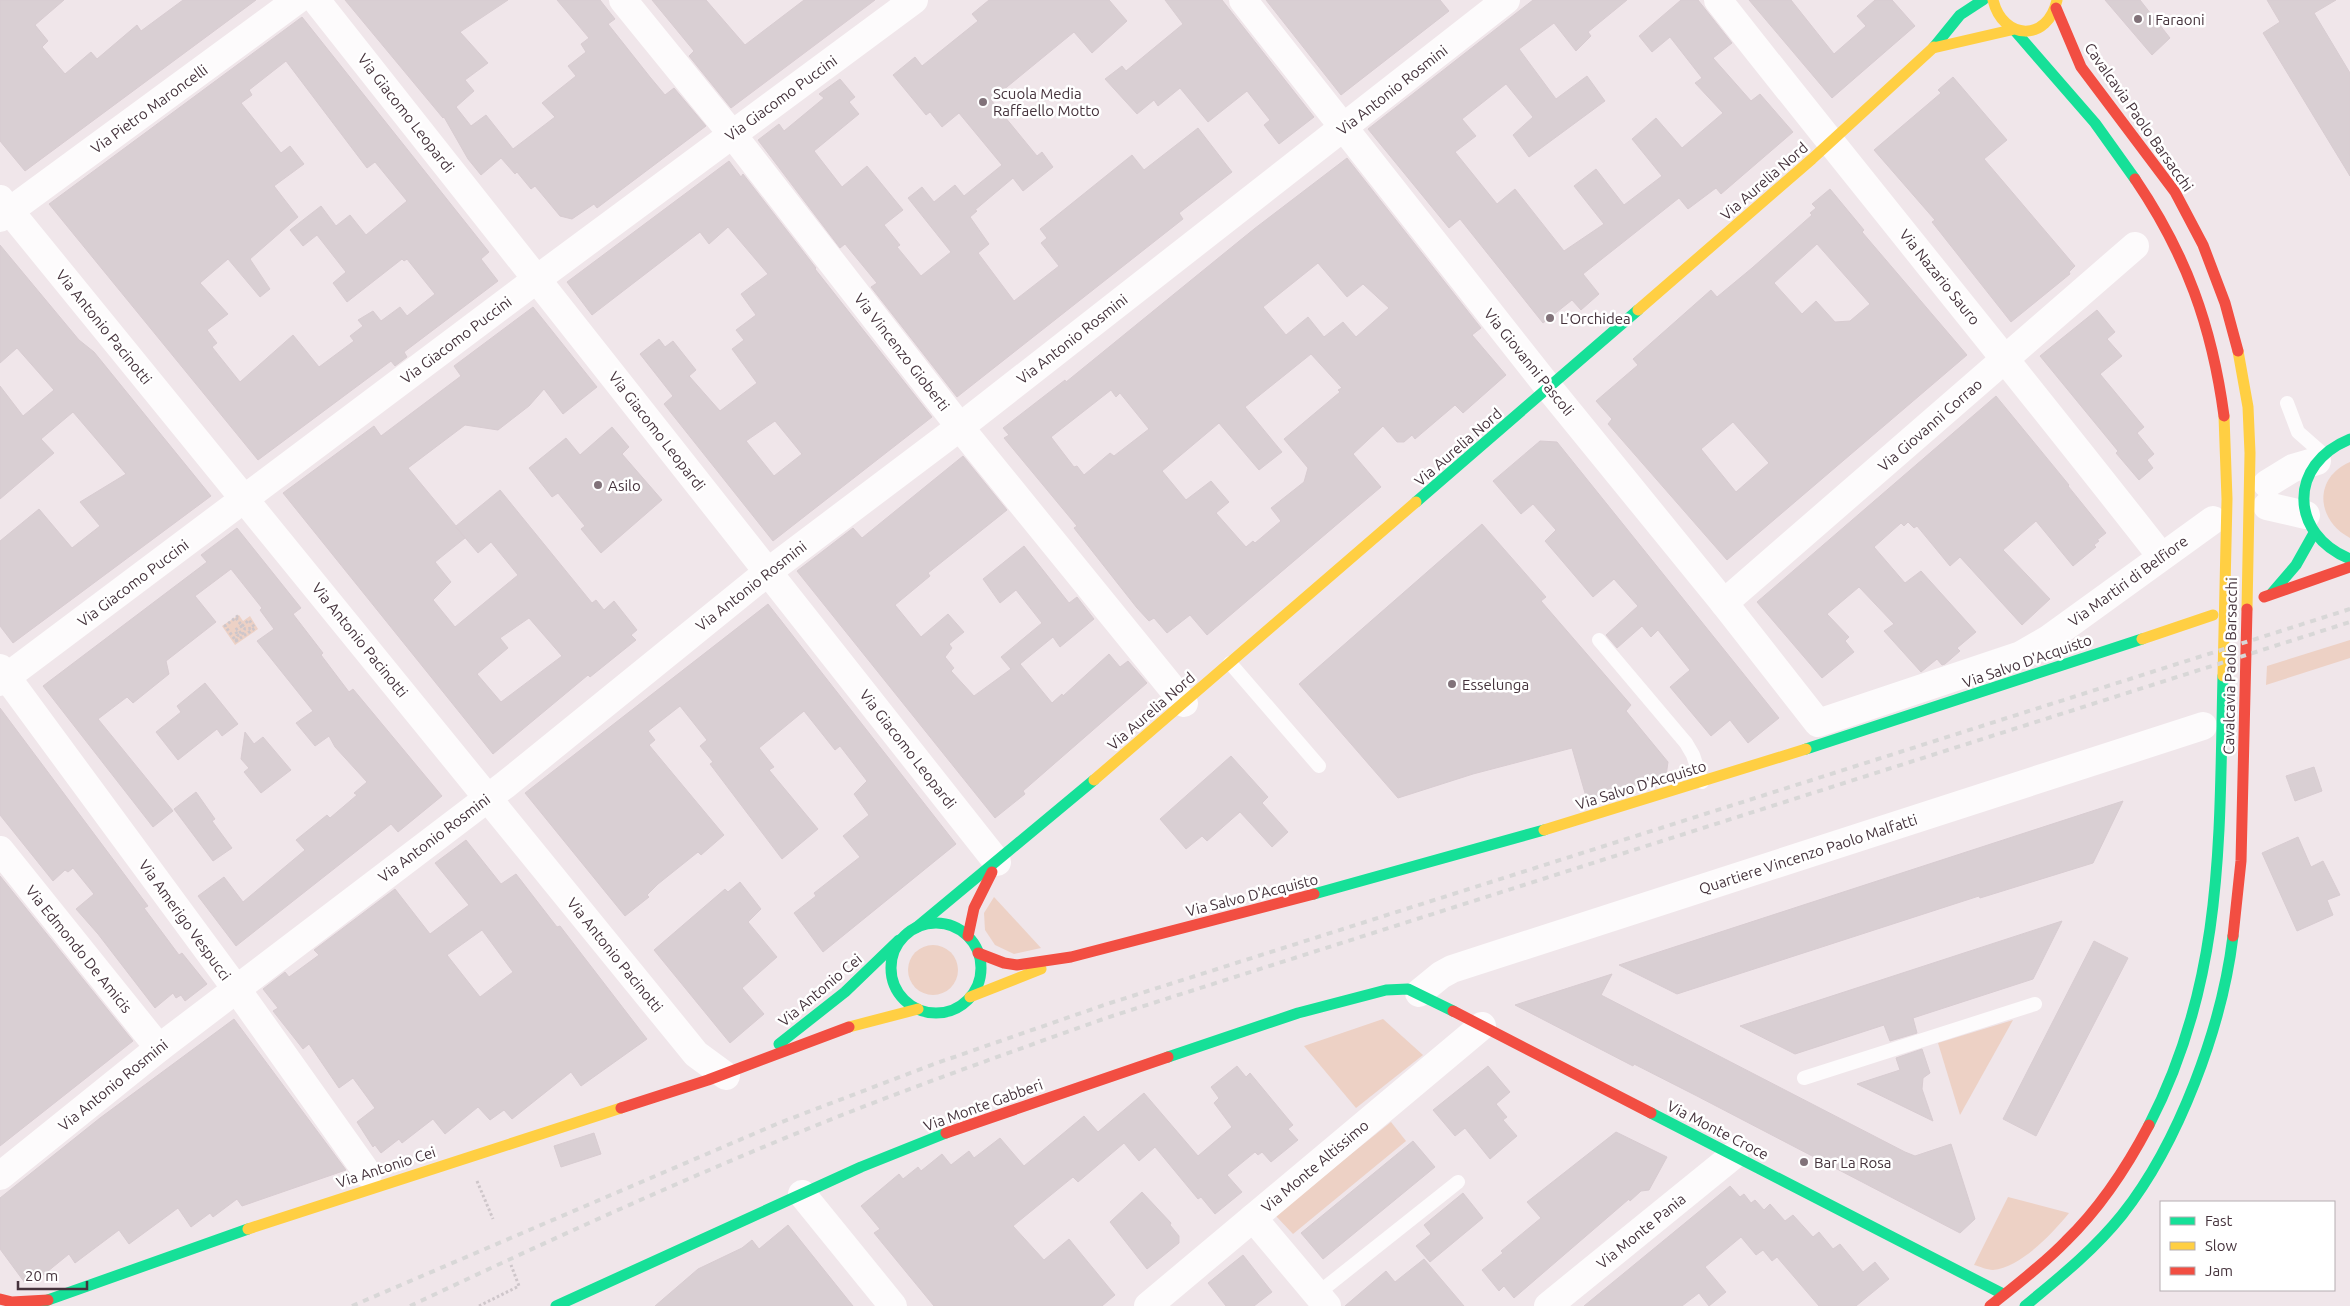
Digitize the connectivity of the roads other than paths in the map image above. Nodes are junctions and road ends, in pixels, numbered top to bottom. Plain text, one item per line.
1 (297, 0) edge
2 (316, 0) edge
3 (623, 0) edge
4 (914, 0) edge
5 (1242, 0) edge
6 (1506, 0) edge
7 (1718, 0) edge
8 (1983, 0) edge
9 (1993, 0) edge
10 (2057, 4) edge
11 (2013, 30) junction
12 (1933, 48) junction
13 (1344, 128) junction
14 (732, 134) junction
15 (1830, 143) junction
16 (3, 209) edge
17 (2135, 246) dead end
18 (537, 279) junction
19 (2007, 358) junction
20 (1549, 388) junction
21 (2287, 403) dead end
22 (960, 427) junction
23 (2350, 439) edge
24 (2320, 457) junction
25 (245, 500) junction
26 (2213, 520) dead end
27 (2310, 524) junction
28 (2161, 556) junction
29 (2350, 559) edge
30 (2350, 567) edge
31 (769, 571) junction
32 (1724, 603) junction
33 (2213, 615) dead end
34 (1599, 640) dead end
35 (1230, 663) junction
36 (2, 676) edge
37 (1184, 702) junction
38 (1818, 723) joint
39 (2203, 726) dead end
40 (1319, 766) dead end
41 (1702, 782) junction
42 (488, 797) junction
43 (0, 850) edge
44 (997, 862) junction
45 (917, 927) junction
46 (904, 936) junction
47 (968, 936) junction
48 (978, 953) junction
49 (1071, 957) junction
50 (236, 989) junction
51 (1419, 993) junction
52 (970, 997) junction
53 (2035, 1004) dead end
54 (918, 1009) junction
55 (1482, 1026) junction
56 (158, 1048) junction
57 (752, 1065) junction
58 (726, 1076) junction
59 (1804, 1078) dead end
60 (1734, 1155) junction
61 (368, 1174) dead end
62 (0, 1176) edge
63 (1458, 1182) dead end
64 (802, 1194) junction
65 (1253, 1218) junction
66 (2003, 1294) junction
67 (0, 1298) edge
68 (48, 1300) junction
69 (1322, 1300) edge
70 (569, 1303) edge
71 (1557, 1303) edge
72 (31, 1306) edge
73 (894, 1306) edge
74 (1148, 1306) edge
75 (1990, 1306) edge
76 (2025, 1306) edge

1 - 16 street, Via Pietro Maroncelli
2 - 18 street, Via Giacomo Leopardi
3 - 14 street, Via Vincenzo Gioberti
4 - 14 street, Via Giacomo Puccini
5 - 13 street, Via Giovanni Pascoli
6 - 13 street, Via Antonio Rosmini
7 - 15 street, Via Nazario Sauro
8 - 12 street, Via Aurelia Nord
9 - 11 street, Cavalcavia Paolo Barsacchi
10 - 11 street, Via Aurelia Nord
10 - 76 street, Cavalcavia Paolo Barsacchi
11 - 12 street, Via Aurelia Nord
11 - 66 street, Cavalcavia Paolo Barsacchi
12 - 15 street, Via Aurelia Nord
13 - 20 street, Via Giovanni Pascoli
13 - 22 street, Via Antonio Rosmini
14 - 18 street, Via Giacomo Puccini
14 - 22 street, Via Vincenzo Gioberti
15 - 19 street, Via Nazario Sauro
15 - 20 street, Via Aurelia Nord
16 - 25 street, Via Antonio Pacinotti
17 - 19 street, Via Giovanni Corrao
18 - 25 street, Via Giacomo Puccini
18 - 31 street, Via Giacomo Leopardi
19 - 28 street, Via Nazario Sauro
19 - 32 street, Via Giovanni Corrao
20 - 32 street, Via Giovanni Pascoli
20 - 35 street, Via Aurelia Nord
21 - 24 lane
22 - 31 street, Via Antonio Rosmini
22 - 37 street, Via Vincenzo Gioberti
23 - 24 street
24 - 27 street
24 - 27 street
25 - 36 street, Via Giacomo Puccini
25 - 42 street, Via Antonio Pacinotti
26 - 28 street, Via Martiri di Belfiore
27 - 29 street
27 - 30 street
28 - 38 street, Via Martiri di Belfiore
31 - 42 street, Via Antonio Rosmini
31 - 44 street, Via Giacomo Leopardi
32 - 38 street, Via Giovanni Pascoli
33 - 41 street, Via Salvo D'Acquisto
34 - 41 lane
35 - 37 street, Via Aurelia Nord
35 - 40 lane
36 - 50 street, Via Amerigo Vespucci
37 - 44 street, Via Aurelia Nord
39 - 51 street, Quartiere Vincenzo Paolo Malfatti
41 - 49 street, Via Salvo D'Acquisto
42 - 50 street, Via Antonio Rosmini
42 - 58 street, Via Antonio Pacinotti
43 - 56 street, Via Edmondo De Amicis
44 - 45 street, Via Aurelia Nord
44 - 47 street, Via Aurelia Nord
45 - 46 street
45 - 47 street
46 - 54 street
46 - 57 street, Via Antonio Cei
47 - 48 street
48 - 49 street, Via Salvo D'Acquisto
48 - 52 street
49 - 52 street, Via Salvo D'Acquisto
50 - 56 street, Via Antonio Rosmini
50 - 61 street, Via Amerigo Vespucci
51 - 55 street, Via Monte Croce
51 - 64 street, Via Monte Gabberi
52 - 54 street
53 - 59 lane
54 - 57 street, Via Antonio Cei
55 - 60 street, Via Monte Croce
55 - 65 street, Via Monte Altissimo
56 - 62 street, Via Antonio Rosmini
57 - 58 street, Via Antonio Cei
58 - 68 street, Via Antonio Cei
60 - 66 street, Via Monte Croce
60 - 71 street, Via Monte Pania
63 - 69 lane
64 - 70 street, Via Monte Gabberi
64 - 73 street
65 - 69 street
65 - 74 street, Via Monte Altissimo
66 - 75 street, Cavalcavia Paolo Barsacchi
67 - 68 street
68 - 72 street, Via Antonio Cei

